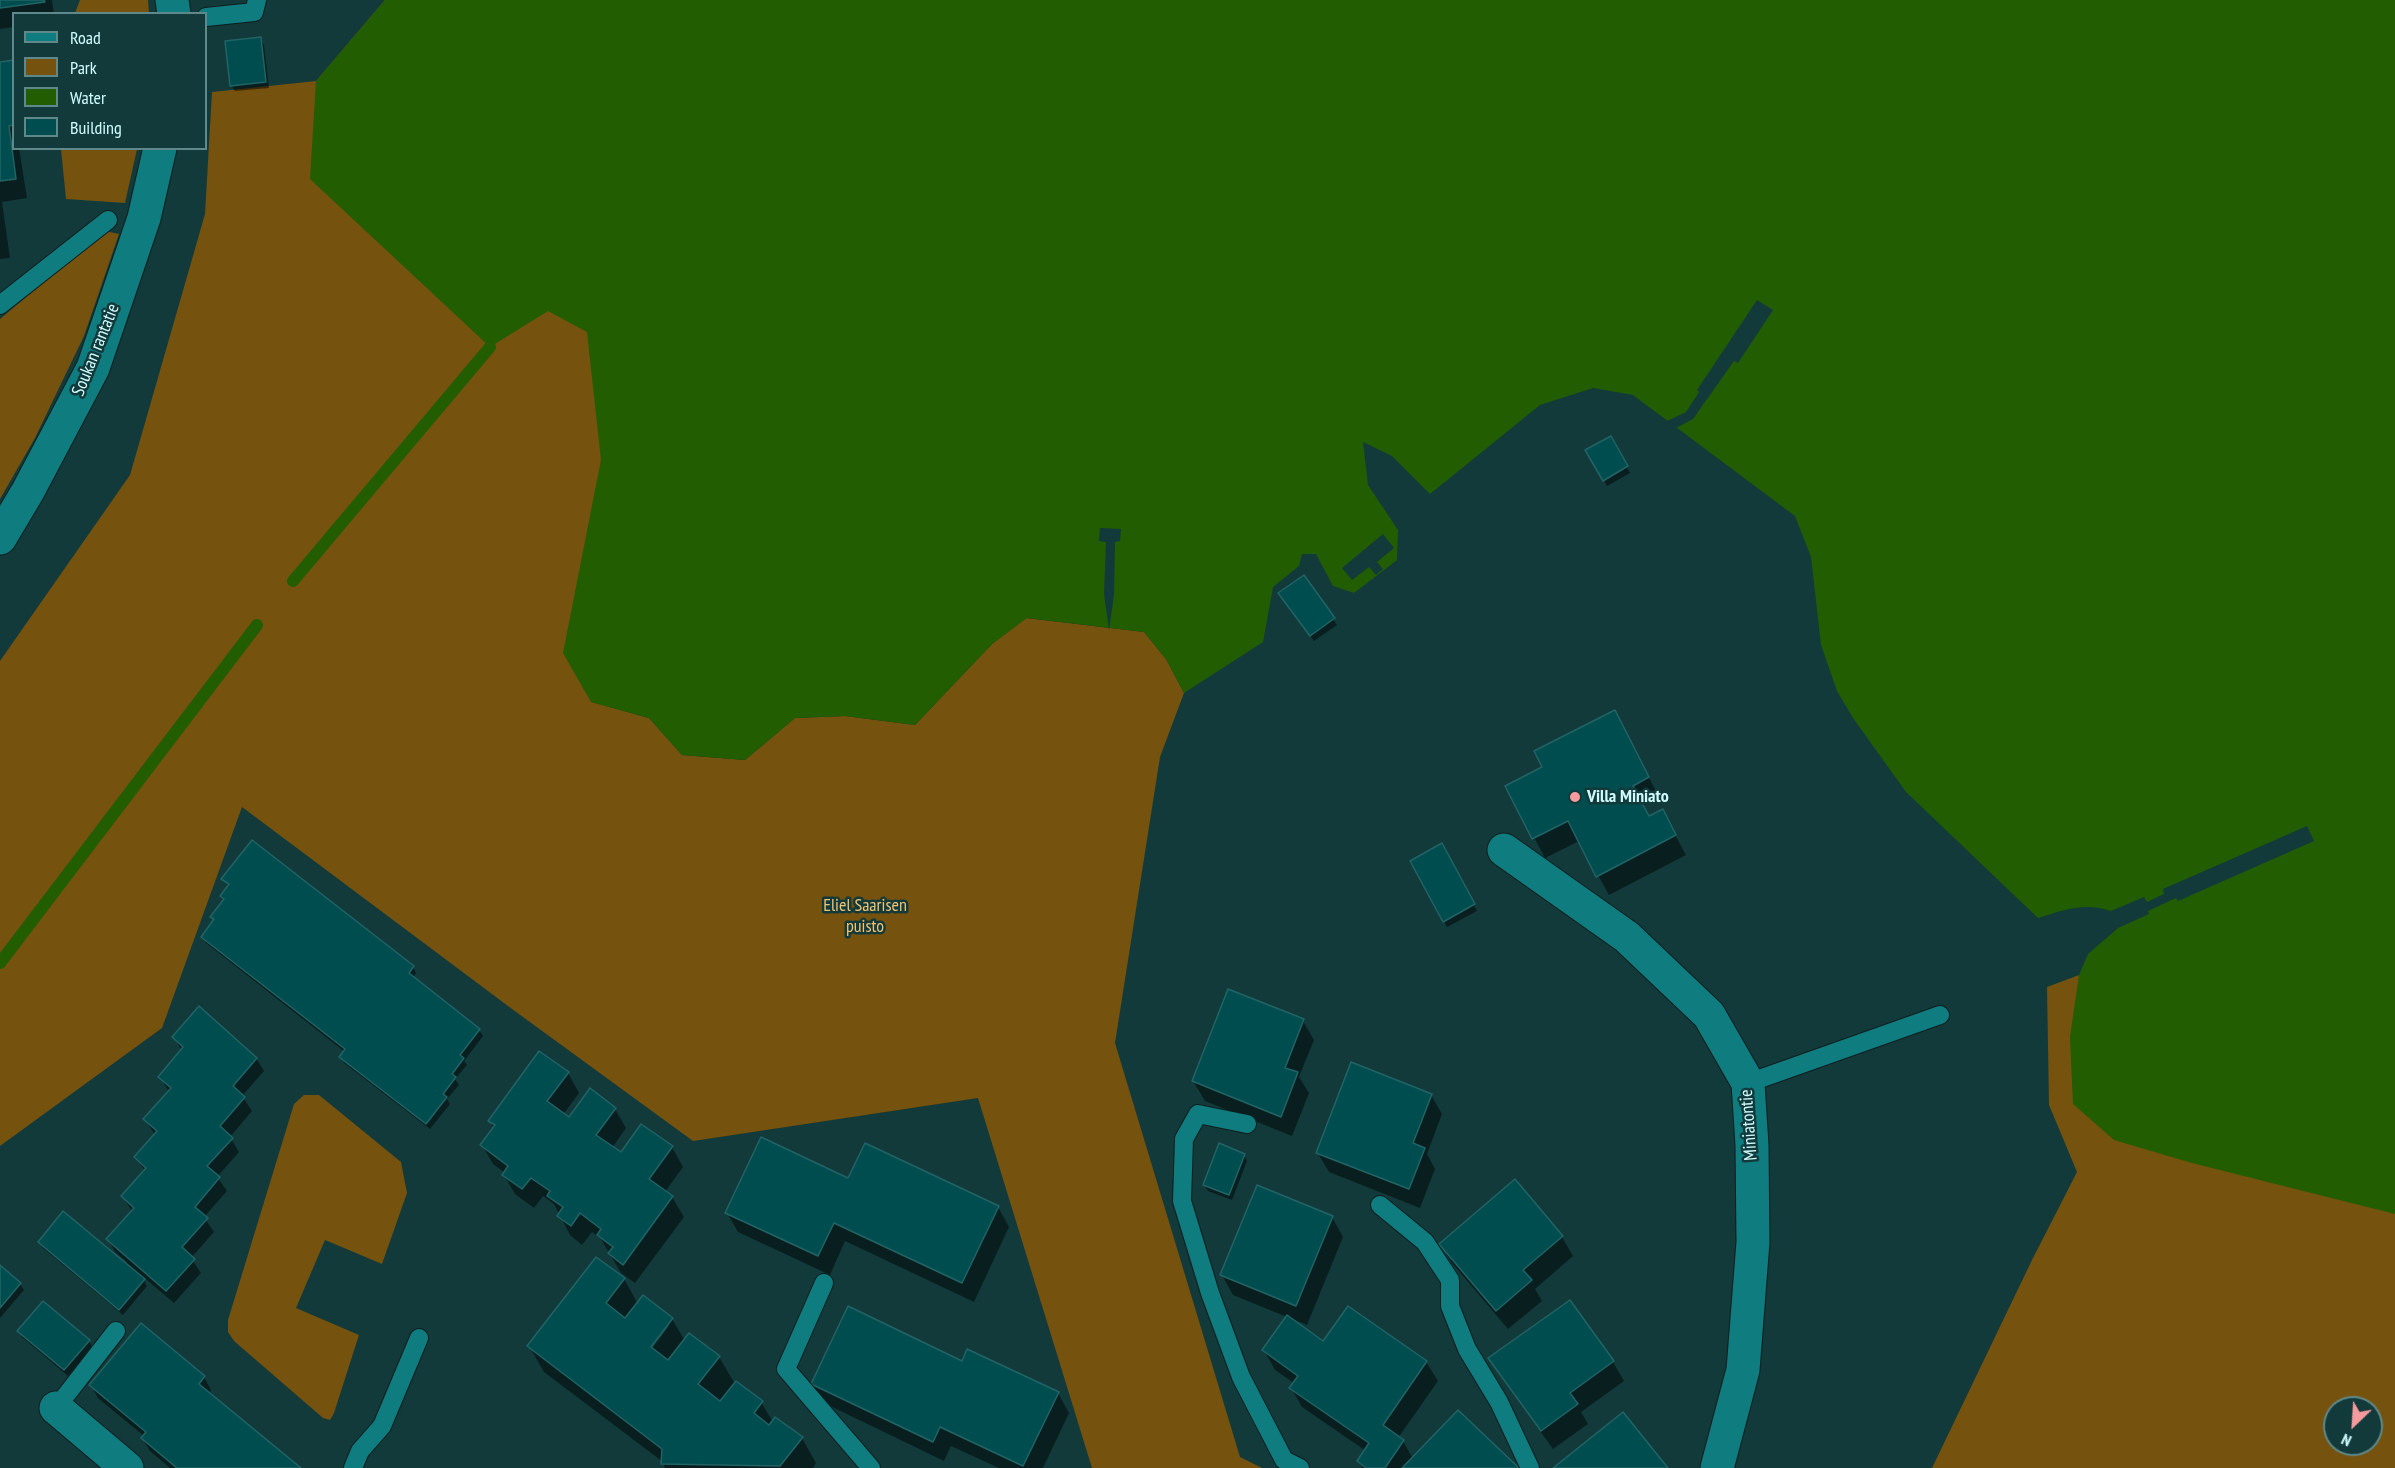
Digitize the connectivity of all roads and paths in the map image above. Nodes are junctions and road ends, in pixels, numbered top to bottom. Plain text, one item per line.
1 (257, 0) edge
2 (207, 17) edge
3 (160, 150) edge
4 (108, 220) dead end
5 (0, 305) edge
6 (0, 538) edge
7 (1504, 850) dead end
8 (1940, 1015) dead end
9 (1748, 1083) junction
10 (1247, 1124) dead end
11 (1380, 1205) dead end
12 (824, 1282) dead end
13 (116, 1331) dead end
14 (419, 1338) dead end
15 (56, 1408) joint
16 (127, 1468) edge
17 (353, 1468) edge
18 (871, 1468) edge
19 (1300, 1468) edge
20 (1530, 1468) edge
21 (1717, 1468) edge

1 - 2 lane
3 - 6 street, Soukan rantatie
4 - 5 lane
7 - 9 street, Miniatontie
8 - 9 lane
9 - 21 street, Miniatontie
10 - 19 lane
11 - 20 lane
12 - 18 lane
13 - 15 lane
14 - 17 lane
15 - 16 street

